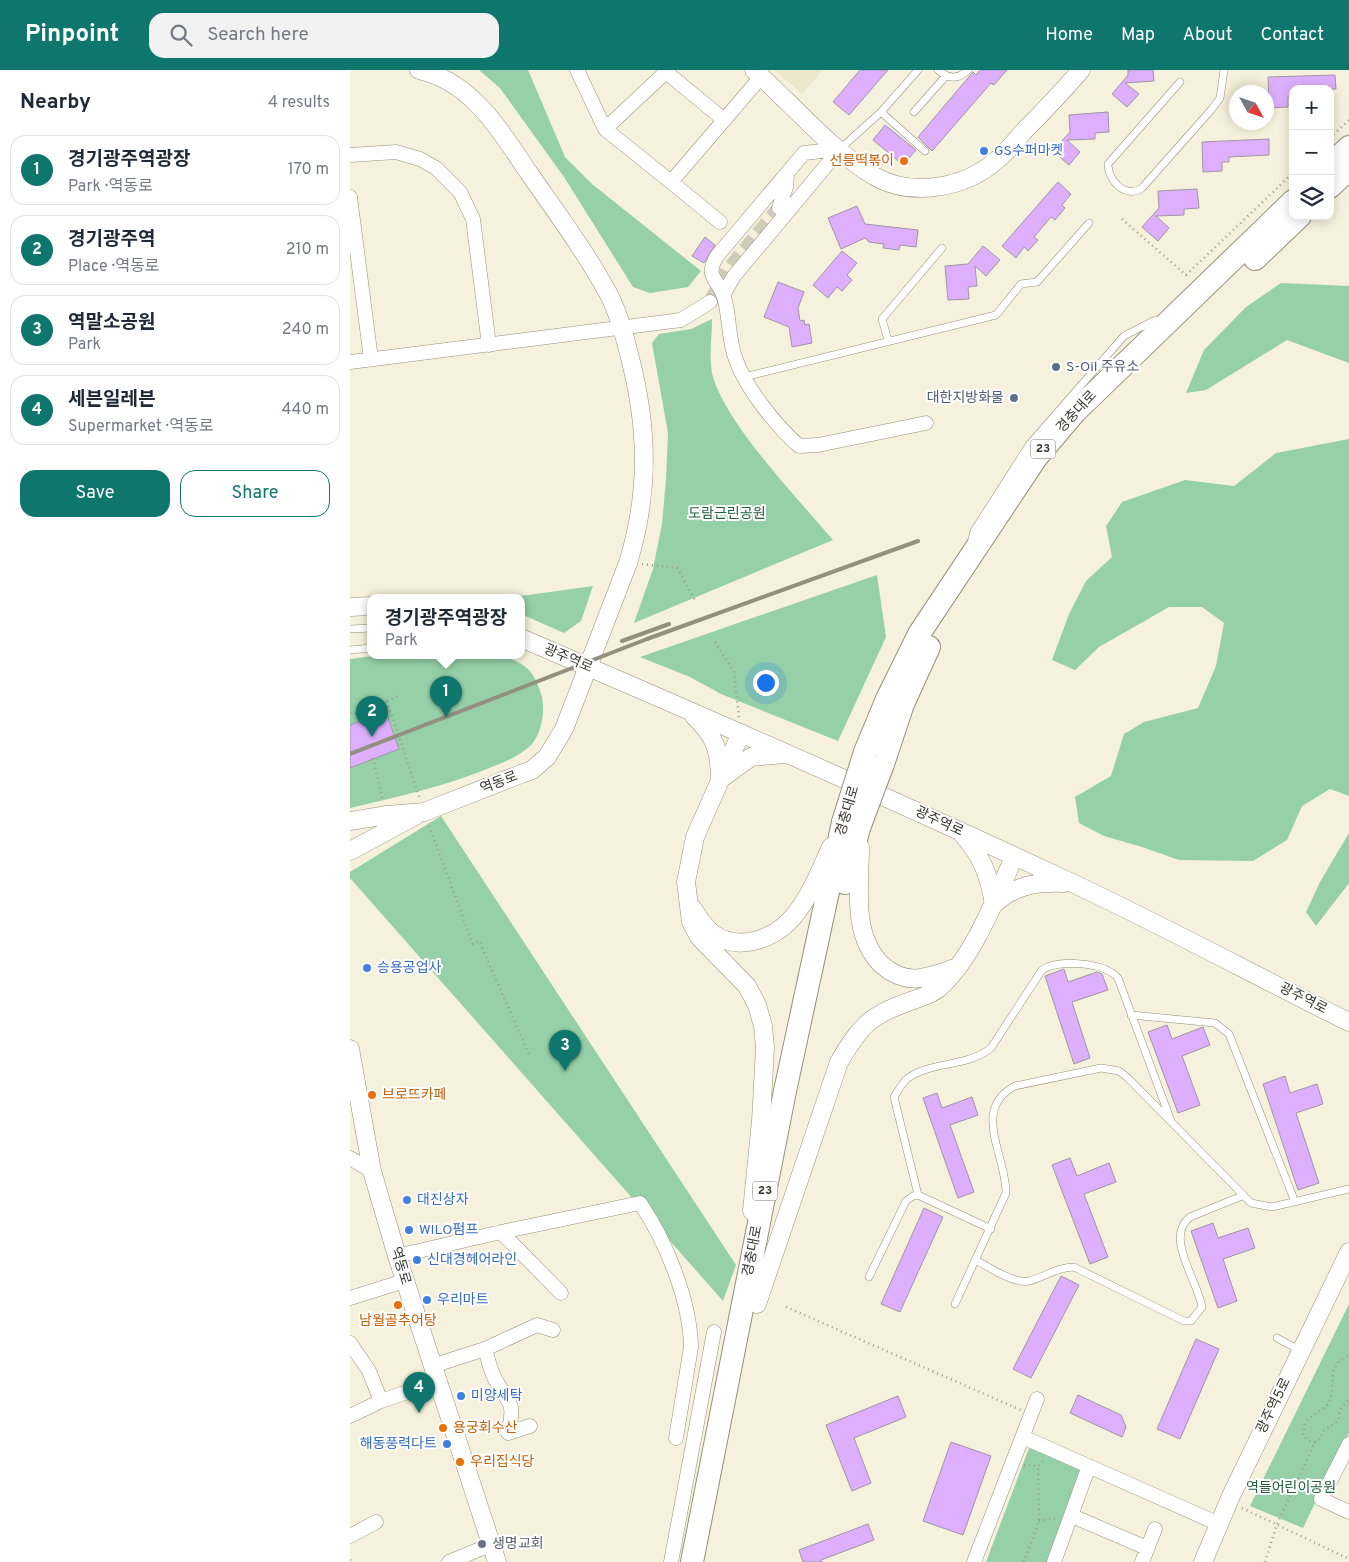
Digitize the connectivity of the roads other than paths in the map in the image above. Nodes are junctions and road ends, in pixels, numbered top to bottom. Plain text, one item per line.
1 (420, 70) edge
2 (577, 70) edge
3 (918, 70) edge
4 (938, 70) edge
5 (968, 70) edge
6 (1082, 70) edge
7 (1224, 70) edge
8 (757, 73) edge
9 (945, 77) junction
10 (1180, 82) dead end
11 (881, 112) junction
12 (914, 112) dead end
13 (723, 119) junction
14 (605, 129) junction
15 (1349, 147) edge
16 (840, 149) junction
17 (925, 152) dead end
18 (350, 154) edge
19 (1334, 161) edge
20 (791, 169) junction
21 (1349, 169) edge
22 (814, 180) junction
23 (671, 182) junction
24 (1334, 183) edge
25 (804, 192) junction
26 (350, 197) edge
27 (1289, 205) edge
28 (1296, 220) edge
29 (720, 222) dead end
30 (1089, 223) dead end
31 (942, 248) dead end
32 (724, 295) junction
33 (710, 302) tunnel mouth
34 (622, 328) junction
35 (888, 340) junction
36 (490, 345) junction
37 (371, 359) junction
38 (350, 362) edge
39 (744, 376) junction
40 (926, 423) dead end
41 (367, 606) edge
42 (350, 607) edge
43 (367, 628) edge
44 (350, 629) edge
45 (525, 640) edge
46 (367, 648) edge
47 (350, 650) edge
48 (587, 666) junction
49 (690, 712) junction
50 (741, 733) junction
51 (792, 754) junction
52 (874, 758) junction
53 (720, 780) junction
54 (424, 812) junction
55 (350, 821) edge
56 (851, 825) junction
57 (959, 831) junction
58 (350, 851) edge
59 (1014, 857) junction
60 (1072, 883) junction
61 (690, 904) junction
62 (994, 904) junction
63 (956, 968) junction
64 (1131, 1015) junction
65 (1349, 1022) edge
66 (350, 1049) edge
67 (1172, 1123) junction
68 (350, 1158) edge
69 (372, 1171) junction
70 (1349, 1189) edge
71 (918, 1195) junction
72 (1242, 1196) junction
73 (1294, 1202) junction
74 (990, 1228) junction
75 (501, 1232) junction
76 (1349, 1252) edge
77 (396, 1256) junction
78 (976, 1260) junction
79 (869, 1277) dead end
80 (404, 1281) junction
81 (561, 1293) dead end
82 (350, 1298) edge
83 (751, 1300) junction
84 (955, 1304) dead end
85 (553, 1330) dead end
86 (714, 1332) dead end
87 (1277, 1338) dead end
88 (350, 1343) edge
89 (485, 1349) junction
90 (1301, 1351) junction
91 (434, 1374) junction
92 (1037, 1399) dead end
93 (381, 1401) junction
94 (350, 1416) edge
95 (530, 1426) dead end
96 (1022, 1437) junction
97 (676, 1438) dead end
98 (1349, 1444) edge
99 (1089, 1466) junction
100 (1349, 1512) edge
101 (1072, 1516) junction
102 (376, 1522) dead end
103 (1219, 1524) junction
104 (1156, 1529) dead end
105 (350, 1536) edge
106 (490, 1546) junction
107 (1146, 1548) junction
108 (449, 1562) edge
109 (497, 1562) edge
110 (671, 1562) edge
111 (692, 1562) edge
112 (705, 1562) edge
113 (974, 1562) edge
114 (1054, 1562) edge
115 (1142, 1562) edge
116 (1203, 1562) edge

1 - 34 street, 역동로
2 - 14 street
3 - 11 lane
4 - 9 lane
5 - 9 lane
6 - 16 street
7 - 10 lane
8 - 13 street
8 - 16 street
9 - 12 lane
11 - 16 lane
11 - 17 lane
13 - 14 street
13 - 23 street
14 - 23 street
15 - 19 main road
16 - 20 street
16 - 22 street
18 - 36 street
20 - 22 street
20 - 25 street
20 - 32 street
21 - 24 main road
22 - 25 street
23 - 29 street
25 - 32 street
26 - 37 street
27 - 52 main road, 경충대로 / 23
28 - 52 main road, 경충대로 / 23
30 - 35 lane
31 - 35 lane
32 - 39 street
33 - 34 street
34 - 36 street
34 - 48 street, 역동로
35 - 39 lane
36 - 37 street
37 - 38 street
39 - 40 street
41 - 42 street
43 - 44 lane
45 - 48 street, 광주역로
46 - 47 lane
48 - 49 street, 광주역로
48 - 54 street, 역동로
49 - 50 street, 광주역로
49 - 53 street
50 - 51 street, 광주역로
50 - 53 street
51 - 53 street
51 - 57 street, 광주역로
52 - 56 main road, 경충대로 / 23, bridge
53 - 61 street
54 - 55 street, 역동로
54 - 58 street
56 - 61 street
56 - 63 street
56 - 83 main road, 경충대로 / 23
57 - 59 street, 광주역로
57 - 62 street
59 - 60 street, 광주역로
59 - 62 street
60 - 62 street
60 - 65 street, 광주역로
61 - 83 street
62 - 63 street
63 - 83 street
64 - 67 lane
64 - 71 lane
64 - 73 lane
66 - 69 street, 역동로
67 - 72 lane
67 - 74 lane
68 - 69 street
69 - 77 street, 역동로
70 - 73 lane
71 - 74 lane
71 - 79 lane
72 - 73 lane
72 - 78 lane
74 - 78 lane
75 - 77 street
75 - 81 street
75 - 97 street
76 - 90 street, 광주역5로
77 - 80 street, 역동로
78 - 84 lane
80 - 82 street
80 - 91 street, 역동로
83 - 111 main road, 경충대로 / 23
83 - 112 main road, 경충대로 / 23
85 - 89 street
86 - 110 street
87 - 90 lane
88 - 93 street
89 - 91 street
89 - 95 street
90 - 103 street, 광주역5로
91 - 93 street
91 - 106 street, 역동로
92 - 96 street
93 - 94 street
96 - 99 street
96 - 113 street
98 - 100 street
99 - 101 street
99 - 103 street
101 - 107 street
101 - 114 street
102 - 105 street
103 - 116 street, 광주역5로
104 - 107 street
106 - 108 street
106 - 109 street, 역동로
107 - 115 street

